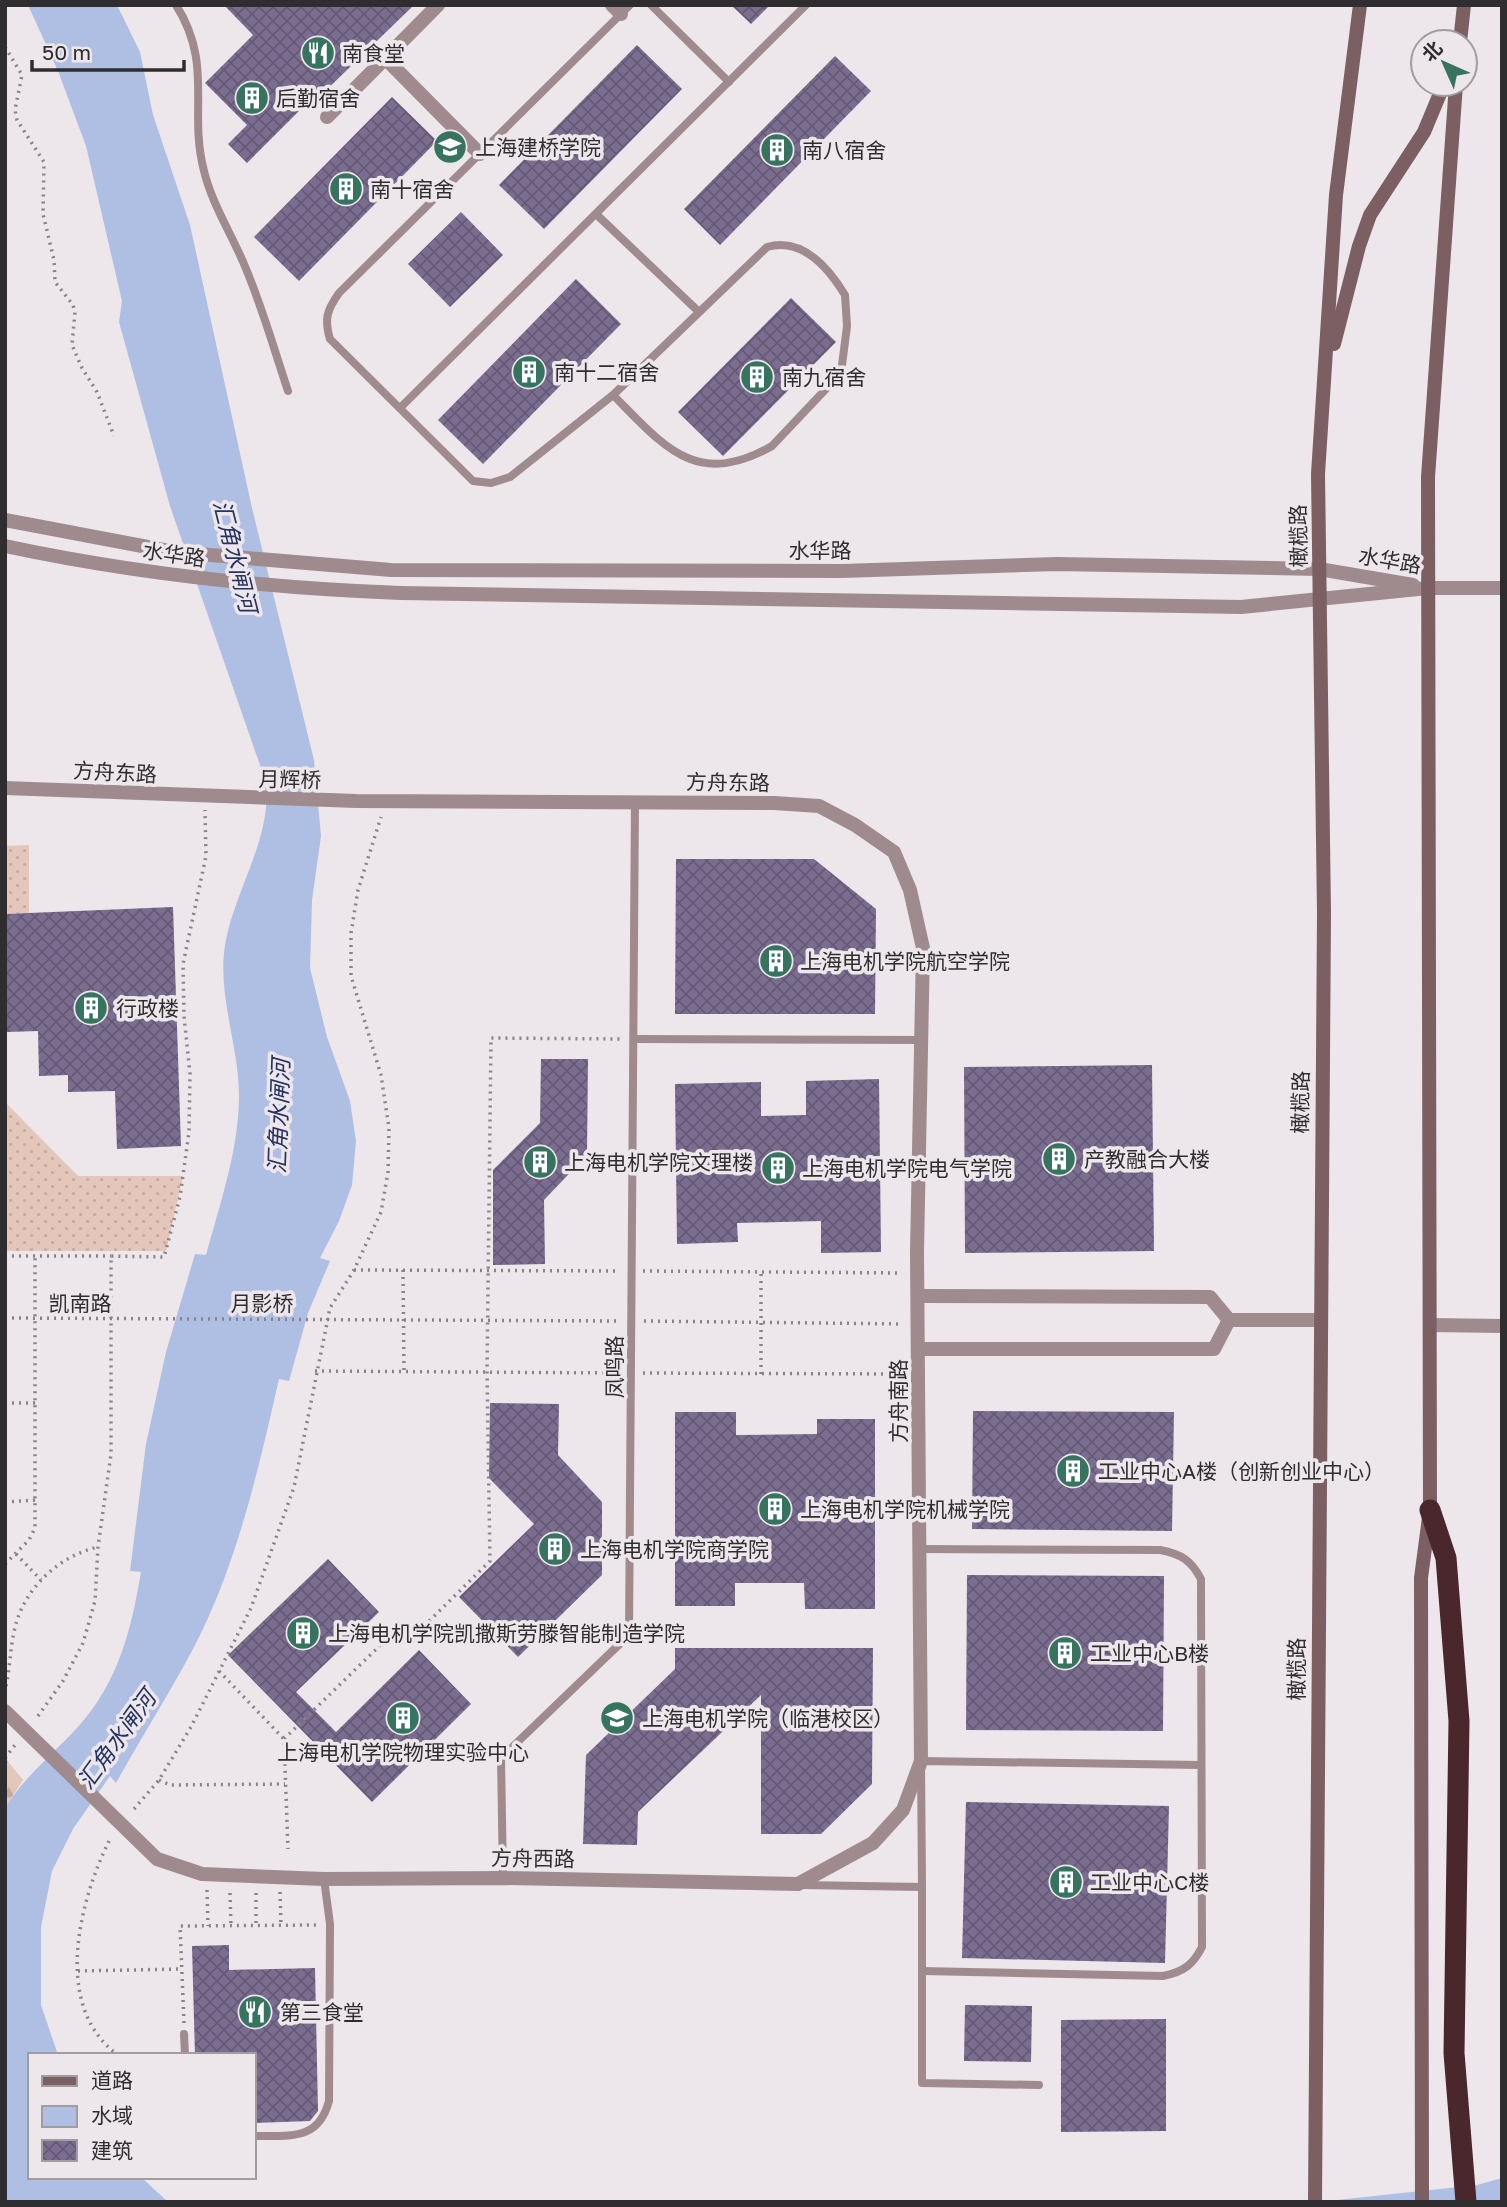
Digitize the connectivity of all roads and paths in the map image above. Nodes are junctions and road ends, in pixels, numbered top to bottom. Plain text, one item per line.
1 (176, 5) edge
2 (439, 5) edge
3 (651, 5) edge
4 (806, 5) edge
5 (1360, 5) edge
6 (1464, 5) edge
7 (621, 8) edge
8 (1462, 28) edge
9 (5, 47) edge
10 (385, 58) junction
11 (729, 82) junction
12 (1438, 98) edge
13 (1455, 98) edge
14 (327, 117) dead end
15 (480, 154) junction
16 (596, 214) junction
17 (698, 311) junction
18 (1325, 375) junction
19 (288, 391) dead end
20 (613, 395) junction
21 (400, 408) junction
22 (114, 436) dead end
23 (5, 520) edge
24 (5, 547) edge
25 (1319, 569) junction
26 (1428, 588) junction
27 (1502, 588) edge
28 (1319, 601) junction
29 (5, 788) edge
30 (205, 797) junction
31 (222, 798) joint
32 (356, 801) joint
33 (385, 801) junction
34 (635, 802) junction
35 (634, 1039) junction
36 (922, 1040) junction
37 (5, 1256) edge
38 (35, 1256) junction
39 (111, 1256) junction
40 (403, 1270) dead end
41 (761, 1271) dead end
42 (919, 1296) junction
43 (5, 1318) edge
44 (35, 1318) junction
45 (155, 1318) joint
46 (111, 1319) junction
47 (369, 1319) dead end
48 (1229, 1320) junction
49 (1319, 1321) junction
50 (1430, 1325) junction
51 (1502, 1326) edge
52 (918, 1349) junction
53 (404, 1371) dead end
54 (761, 1374) dead end
55 (5, 1403) edge
56 (35, 1403) junction
57 (36, 1500) junction
58 (5, 1502) edge
59 (1430, 1510) junction
60 (98, 1546) junction
61 (920, 1549) junction
62 (16, 1554) junction
63 (5, 1564) edge
64 (41, 1580) junction
65 (219, 1670) junction
66 (6, 1686) edge
67 (5, 1710) edge
68 (38, 1716) dead end
69 (284, 1739) junction
70 (15, 1745) dead end
71 (5, 1758) edge
72 (921, 1761) junction
73 (1200, 1765) junction
74 (159, 1780) junction
75 (285, 1784) junction
76 (134, 1809) dead end
77 (109, 1841) dead end
78 (288, 1849) dead end
79 (503, 1878) junction
80 (324, 1879) junction
81 (207, 1882) dead end
82 (230, 1882) dead end
83 (256, 1883) dead end
84 (280, 1884) dead end
85 (798, 1884) junction
86 (922, 1887) junction
87 (330, 1924) junction
88 (281, 1925) junction
89 (208, 1926) junction
90 (231, 1926) junction
91 (257, 1926) junction
92 (182, 1969) junction
93 (78, 1970) junction
94 (922, 1971) junction
95 (184, 2034) joint
96 (115, 2053) edge
97 (185, 2053) edge
98 (1039, 2085) dead end
99 (256, 2136) edge
100 (1315, 2202) edge
101 (1422, 2202) edge
102 (1466, 2202) edge

1 - 19 lane
2 - 10 street
3 - 11 lane
4 - 11 lane
5 - 18 main road, 橄榄路
6 - 8 main road
7 - 15 lane
9 - 22 path
10 - 14 street
10 - 15 street
11 - 16 lane
12 - 18 main road
13 - 26 main road
15 - 21 lane
16 - 17 lane
16 - 21 lane
17 - 20 lane
17 - 20 lane
18 - 25 main road, 橄榄路
20 - 21 lane
23 - 25 street, 水华路
24 - 28 street, 水华路
25 - 26 street, 水华路
25 - 28 main road, 橄榄路
26 - 27 street
26 - 28 street, 水华路
26 - 50 main road
28 - 49 main road, 橄榄路
29 - 30 street, 方舟东路
30 - 31 street, 方舟东路
30 - 39 path
31 - 32 street, 月辉桥
32 - 33 street, 方舟东路
33 - 34 street, 方舟东路
33 - 65 path
34 - 35 lane, 凤鸣路
34 - 36 street, 方舟东路
35 - 36 lane
35 - 69 path
35 - 79 lane, 凤鸣路
36 - 42 street, 方舟南路
37 - 38 path
38 - 39 path
38 - 44 path
39 - 46 path
40 - 53 path
41 - 54 path
42 - 48 street
42 - 52 street, 方舟南路
43 - 44 path, 凯南路
44 - 46 path, 凯南路
44 - 56 path
45 - 46 path, 凯南路
45 - 47 path, 月影桥
46 - 60 path
48 - 49 street
48 - 52 street
49 - 100 main road, 橄榄路
50 - 51 street
50 - 59 main road
52 - 61 street, 方舟南路
55 - 56 path
56 - 57 path
57 - 58 path
57 - 62 path
59 - 101 main road
59 - 102 highway
60 - 64 path
60 - 68 path
61 - 72 street, 方舟南路
61 - 73 lane
62 - 63 path
62 - 64 path
64 - 66 path
65 - 69 path
65 - 74 path
67 - 80 street, 方舟西路
69 - 75 path
70 - 71 path
72 - 73 lane
72 - 85 street, 方舟西路
72 - 86 lane
73 - 94 lane
74 - 75 path
74 - 76 path
75 - 78 path
77 - 93 path
79 - 80 street, 方舟西路
79 - 85 street, 方舟西路
80 - 87 lane
81 - 89 path
82 - 90 path
83 - 91 path
84 - 88 path
85 - 86 lane
86 - 94 lane
87 - 88 path
87 - 99 lane
88 - 91 path
89 - 90 path
89 - 92 path
90 - 91 path
92 - 93 path
92 - 95 path
93 - 96 path
94 - 98 lane
95 - 97 lane

